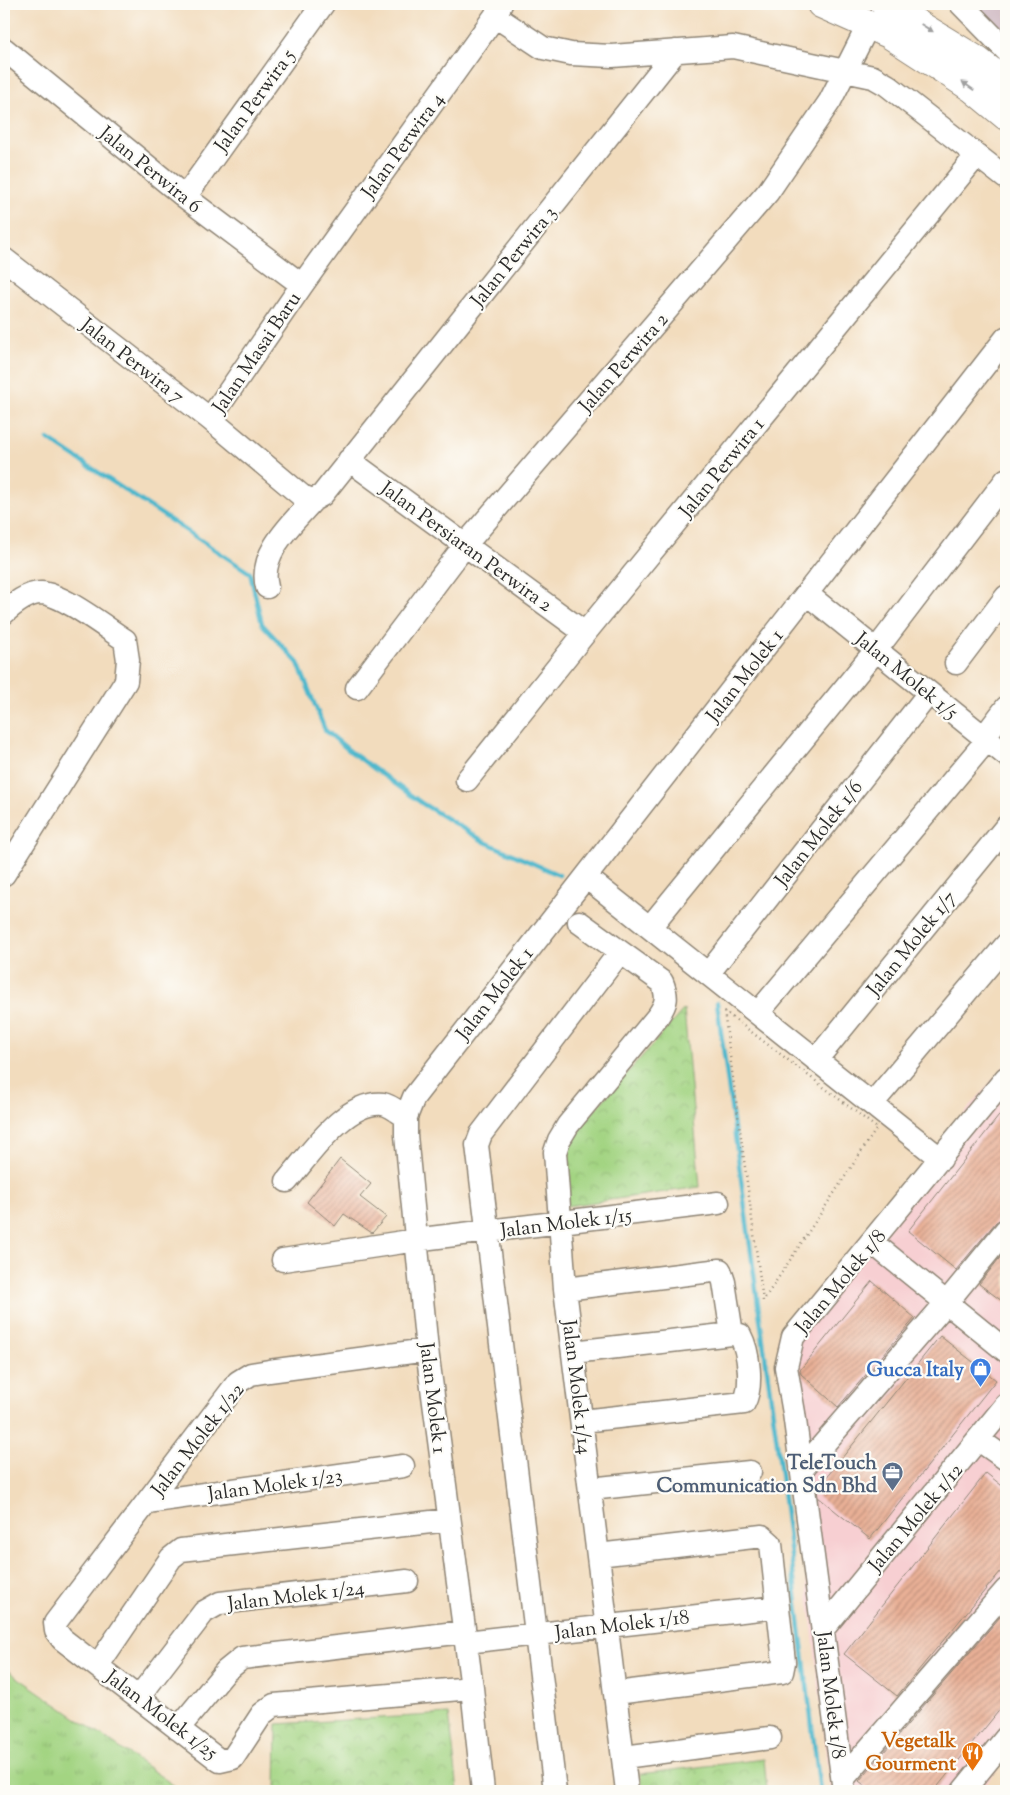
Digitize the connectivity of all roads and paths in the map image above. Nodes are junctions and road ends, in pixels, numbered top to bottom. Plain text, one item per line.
1 (323, 4) edge
2 (821, 4) edge
3 (961, 4) edge
4 (498, 10) edge
5 (877, 14) edge
6 (4, 49) edge
7 (1006, 50) edge
8 (676, 51) junction
9 (847, 70) junction
10 (1006, 83) edge
11 (1006, 116) edge
12 (977, 155) junction
13 (1006, 178) edge
14 (185, 197) junction
15 (4, 259) edge
16 (302, 285) junction
17 (1006, 338) edge
18 (210, 419) junction
19 (349, 460) junction
20 (1006, 480) edge
21 (313, 500) junction
22 (465, 546) junction
23 (267, 586) dead end
24 (807, 594) junction
25 (1006, 597) edge
26 (4, 613) edge
27 (585, 632) junction
28 (876, 650) junction
29 (956, 663) dead end
30 (357, 688) dead end
31 (929, 693) junction
32 (1006, 708) edge
33 (986, 738) junction
34 (1006, 755) edge
35 (467, 780) dead end
36 (1006, 826) edge
37 (11, 847) edge
38 (4, 874) edge
39 (586, 876) junction
40 (579, 922) dead end
41 (650, 927) junction
42 (1006, 945) edge
43 (620, 952) junction
44 (708, 974) junction
45 (724, 1011) joint
46 (758, 1013) junction
47 (816, 1060) junction
48 (1006, 1078) edge
49 (872, 1104) junction
50 (406, 1117) junction
51 (941, 1159) junction
52 (288, 1181) dead end
53 (718, 1203) dead end
54 (559, 1223) junction
55 (1006, 1230) edge
56 (486, 1232) junction
57 (415, 1240) junction
58 (873, 1243) junction
59 (283, 1260) dead end
60 (565, 1289) junction
61 (947, 1302) junction
62 (732, 1334) junction
63 (427, 1350) junction
64 (1006, 1351) edge
65 (573, 1352) junction
66 (1006, 1405) edge
67 (582, 1421) junction
68 (979, 1440) junction
69 (1006, 1458) edge
70 (403, 1466) dead end
71 (802, 1469) junction
72 (750, 1472) dead end
73 (590, 1489) junction
74 (147, 1502) junction
75 (449, 1520) junction
76 (598, 1555) junction
77 (407, 1581) dead end
78 (1006, 1590) edge
79 (778, 1606) junction
80 (55, 1622) joint
81 (607, 1626) junction
82 (823, 1629) junction
83 (536, 1634) junction
84 (465, 1637) junction
85 (98, 1665) junction
86 (472, 1688) junction
87 (616, 1693) junction
88 (138, 1698) junction
89 (178, 1729) junction
90 (770, 1738) dead end
91 (1006, 1738) edge
92 (624, 1757) junction
93 (843, 1785) edge
94 (483, 1791) edge
95 (555, 1791) edge
96 (627, 1791) edge
97 (963, 1791) edge

1 - 14 street, Jalan Perwira 5
2 - 5 main road
3 - 7 street
4 - 8 street
4 - 16 street, Jalan Perwira 4
5 - 9 street, Jalan Perwira 2
5 -> 10 main road
11 -> 5 main road
6 - 14 street, Jalan Perwira 6
8 - 9 street
8 - 19 street, Jalan Perwira 3
9 - 12 street
9 - 22 street, Jalan Perwira 2
12 - 13 street
12 - 27 street, Jalan Perwira 1
14 - 16 street, Jalan Perwira 6
15 - 18 street, Jalan Perwira 7
16 - 18 street, Jalan Masai Baru
17 - 24 street, Jalan Molek 1
18 - 21 street, Jalan Perwira 7
19 - 21 street
19 - 22 street, Jalan Persiaran Perwira 2
20 - 28 street
21 - 23 street
22 - 27 street, Jalan Persiaran Perwira 2
22 - 30 street, Jalan Perwira 2
24 - 28 street, Jalan Molek 1/5
24 - 39 street, Jalan Molek 1
25 - 29 street
26 - 37 street
27 - 35 street, Jalan Perwira 1
28 - 31 street, Jalan Molek 1/5
28 - 41 street
31 - 33 street, Jalan Molek 1/5
31 - 44 street, Jalan Molek 1/6
32 - 33 street
33 - 34 street, Jalan Molek 1/5
33 - 46 street
36 - 47 street, Jalan Molek 1/7
37 - 38 street
39 - 41 street
39 - 50 street, Jalan Molek 1
40 - 43 street, Jalan Molek 1/14
41 - 44 street
42 - 49 street
43 - 54 street, Jalan Molek 1/14
43 - 56 street
44 - 46 street
45 - 45 path
46 - 47 street
47 - 49 street
48 - 51 street, Jalan Molek 1/8
49 - 51 street
50 - 52 street
50 - 57 street, Jalan Molek 1
51 - 58 street, Jalan Molek 1/8
53 - 54 street, Jalan Molek 1/15
54 - 56 street, Jalan Molek 1/15
54 - 60 street, Jalan Molek 1/14
55 - 61 street
56 - 57 street, Jalan Molek 1/15
56 - 83 street
57 - 59 street, Jalan Molek 1/15
57 - 63 street, Jalan Molek 1
58 - 61 street
58 - 71 street, Jalan Molek 1/8
60 - 62 street
60 - 65 street, Jalan Molek 1/14
61 - 64 street
61 - 71 street
62 - 65 street
62 - 67 street
63 - 74 street, Jalan Molek 1/22
63 - 75 street, Jalan Molek 1
65 - 67 street, Jalan Molek 1/14
66 - 68 street, Jalan Molek 1/12
67 - 73 street, Jalan Molek 1/14
68 - 69 street
68 - 82 street, Jalan Molek 1/12
70 - 74 street, Jalan Molek 1/23
71 - 82 street, Jalan Molek 1/8
72 - 73 street
73 - 76 street, Jalan Molek 1/14
74 - 80 street, Jalan Molek 1/22
75 - 84 street, Jalan Molek 1
75 - 85 street
76 - 79 street
76 - 81 street, Jalan Molek 1/14
77 - 88 street, Jalan Molek 1/24
78 - 93 street
79 - 81 street, Jalan Molek 1/18
79 - 87 street
80 - 85 street, Jalan Molek 1/25
81 - 83 street, Jalan Molek 1/18
81 - 87 street, Jalan Molek 1/14
82 - 93 street, Jalan Molek 1/8
83 - 84 street, Jalan Molek 1/18
83 - 95 street
84 - 86 street, Jalan Molek 1
84 - 89 street, Jalan Molek 1/18
85 - 88 street, Jalan Molek 1/25
86 - 89 street, Jalan Molek 1/25
86 - 94 street, Jalan Molek 1
87 - 92 street, Jalan Molek 1/14
88 - 89 street, Jalan Molek 1/25
90 - 92 street
91 - 97 street
92 - 96 street, Jalan Molek 1/14

